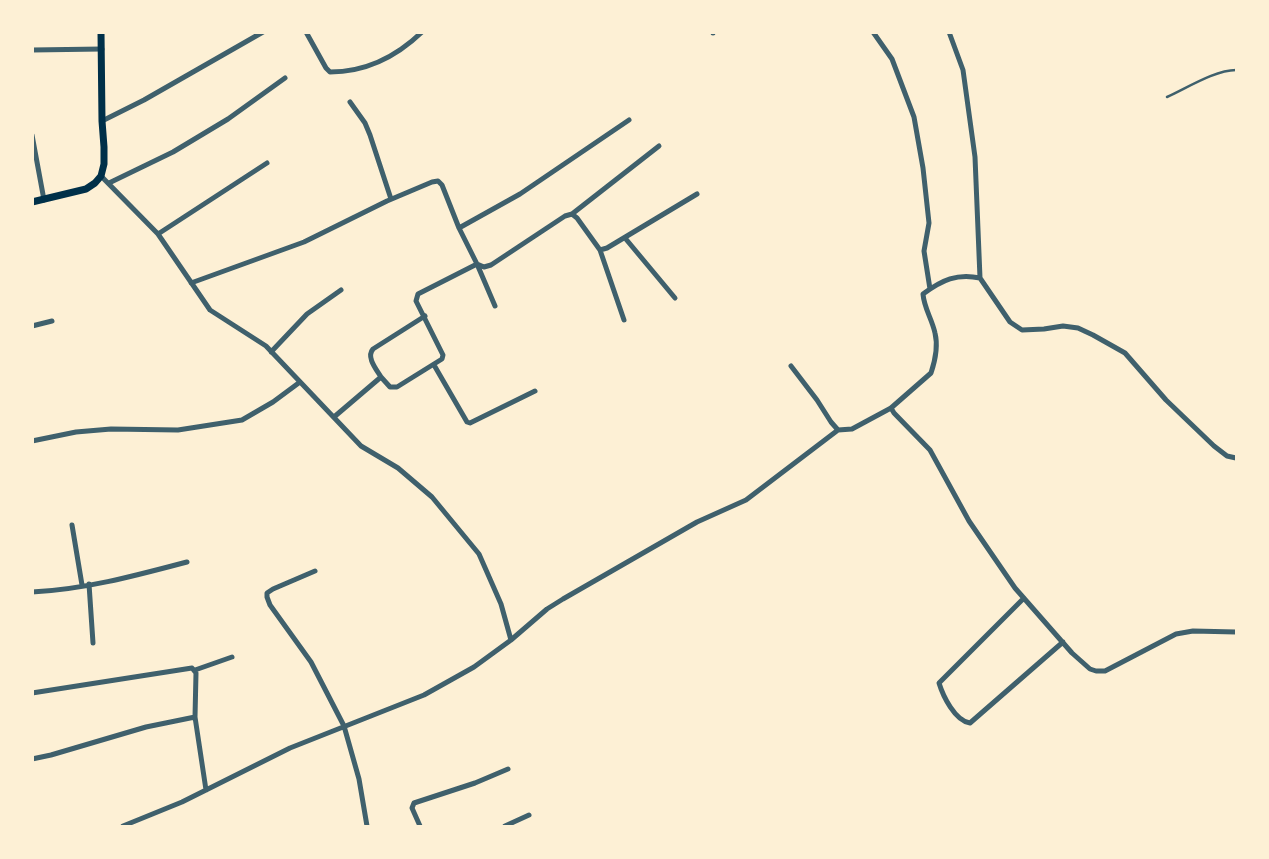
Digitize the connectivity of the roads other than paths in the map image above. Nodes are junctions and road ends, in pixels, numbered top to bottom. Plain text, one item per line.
1 (101, 32) edge
2 (262, 32) edge
3 (306, 32) edge
4 (422, 32) edge
5 (873, 32) edge
6 (949, 32) edge
7 (102, 49) junction
8 (32, 50) edge
9 (1236, 70) edge
10 (285, 78) dead end
11 (1167, 97) dead end
12 (350, 102) dead end
13 (629, 120) dead end
14 (102, 121) junction
15 (32, 135) edge
16 (659, 146) dead end
17 (267, 163) dead end
18 (101, 176) junction
19 (109, 183) junction
20 (697, 194) dead end
21 (44, 200) junction
22 (391, 200) junction
23 (32, 202) edge
24 (572, 214) junction
25 (459, 228) junction
26 (158, 234) junction
27 (625, 238) junction
28 (600, 250) junction
29 (478, 264) junction
30 (980, 278) junction
31 (191, 284) junction
32 (930, 289) junction
33 (341, 290) dead end
34 (675, 298) dead end
35 (495, 306) dead end
36 (425, 316) junction
37 (624, 320) dead end
38 (52, 321) dead end
39 (32, 326) edge
40 (271, 352) junction
41 (434, 364) junction
42 (791, 366) dead end
43 (381, 377) junction
44 (300, 382) junction
45 (535, 391) dead end
46 (891, 408) junction
47 (334, 417) junction
48 (838, 430) junction
49 (32, 441) edge
50 (1236, 458) edge
51 (72, 525) dead end
52 (187, 562) dead end
53 (315, 571) dead end
54 (89, 584) junction
55 (82, 585) junction
56 (32, 592) edge
57 (1024, 598) junction
58 (1236, 632) edge
59 (511, 640) junction
60 (1063, 642) junction
61 (93, 643) dead end
62 (232, 657) dead end
63 (195, 670) junction
64 (32, 693) edge
65 (195, 717) junction
66 (344, 726) junction
67 (32, 758) edge
68 (508, 769) dead end
69 (206, 790) junction
70 (529, 815) dead end
71 (123, 826) edge
72 (367, 826) edge
73 (420, 826) edge
74 (505, 826) edge

1 - 7 main road
2 - 14 street
3 - 4 street
5 - 32 street
6 - 30 street
7 - 8 street
7 - 14 main road
9 - 11 lane
10 - 19 street
12 - 22 street
13 - 25 street
14 - 18 main road
15 - 21 street
16 - 24 street
17 - 26 street
18 - 19 street
18 - 21 main road
19 - 26 street
20 - 27 street
21 - 23 main road
22 - 25 street
22 - 31 street
24 - 28 street
24 - 29 street
25 - 29 street
26 - 31 street
27 - 28 street
27 - 34 street
28 - 37 street
29 - 35 street
29 - 36 street
30 - 32 street
30 - 50 street
31 - 40 street
32 - 46 street
33 - 40 street
36 - 41 street
36 - 43 street
38 - 39 street
40 - 44 street
41 - 43 street
41 - 45 street
42 - 48 street
43 - 47 street
44 - 47 street
44 - 49 street
46 - 48 street
46 - 57 street
47 - 59 street
48 - 59 street
51 - 55 street
52 - 54 street
53 - 66 street
54 - 55 street
54 - 61 street
55 - 56 street
57 - 60 street
57 - 60 street
58 - 60 street
59 - 66 street
62 - 63 street
63 - 64 street
63 - 65 street
65 - 67 street
65 - 69 street
66 - 69 street
66 - 72 street
68 - 73 street
69 - 71 street
70 - 74 street

